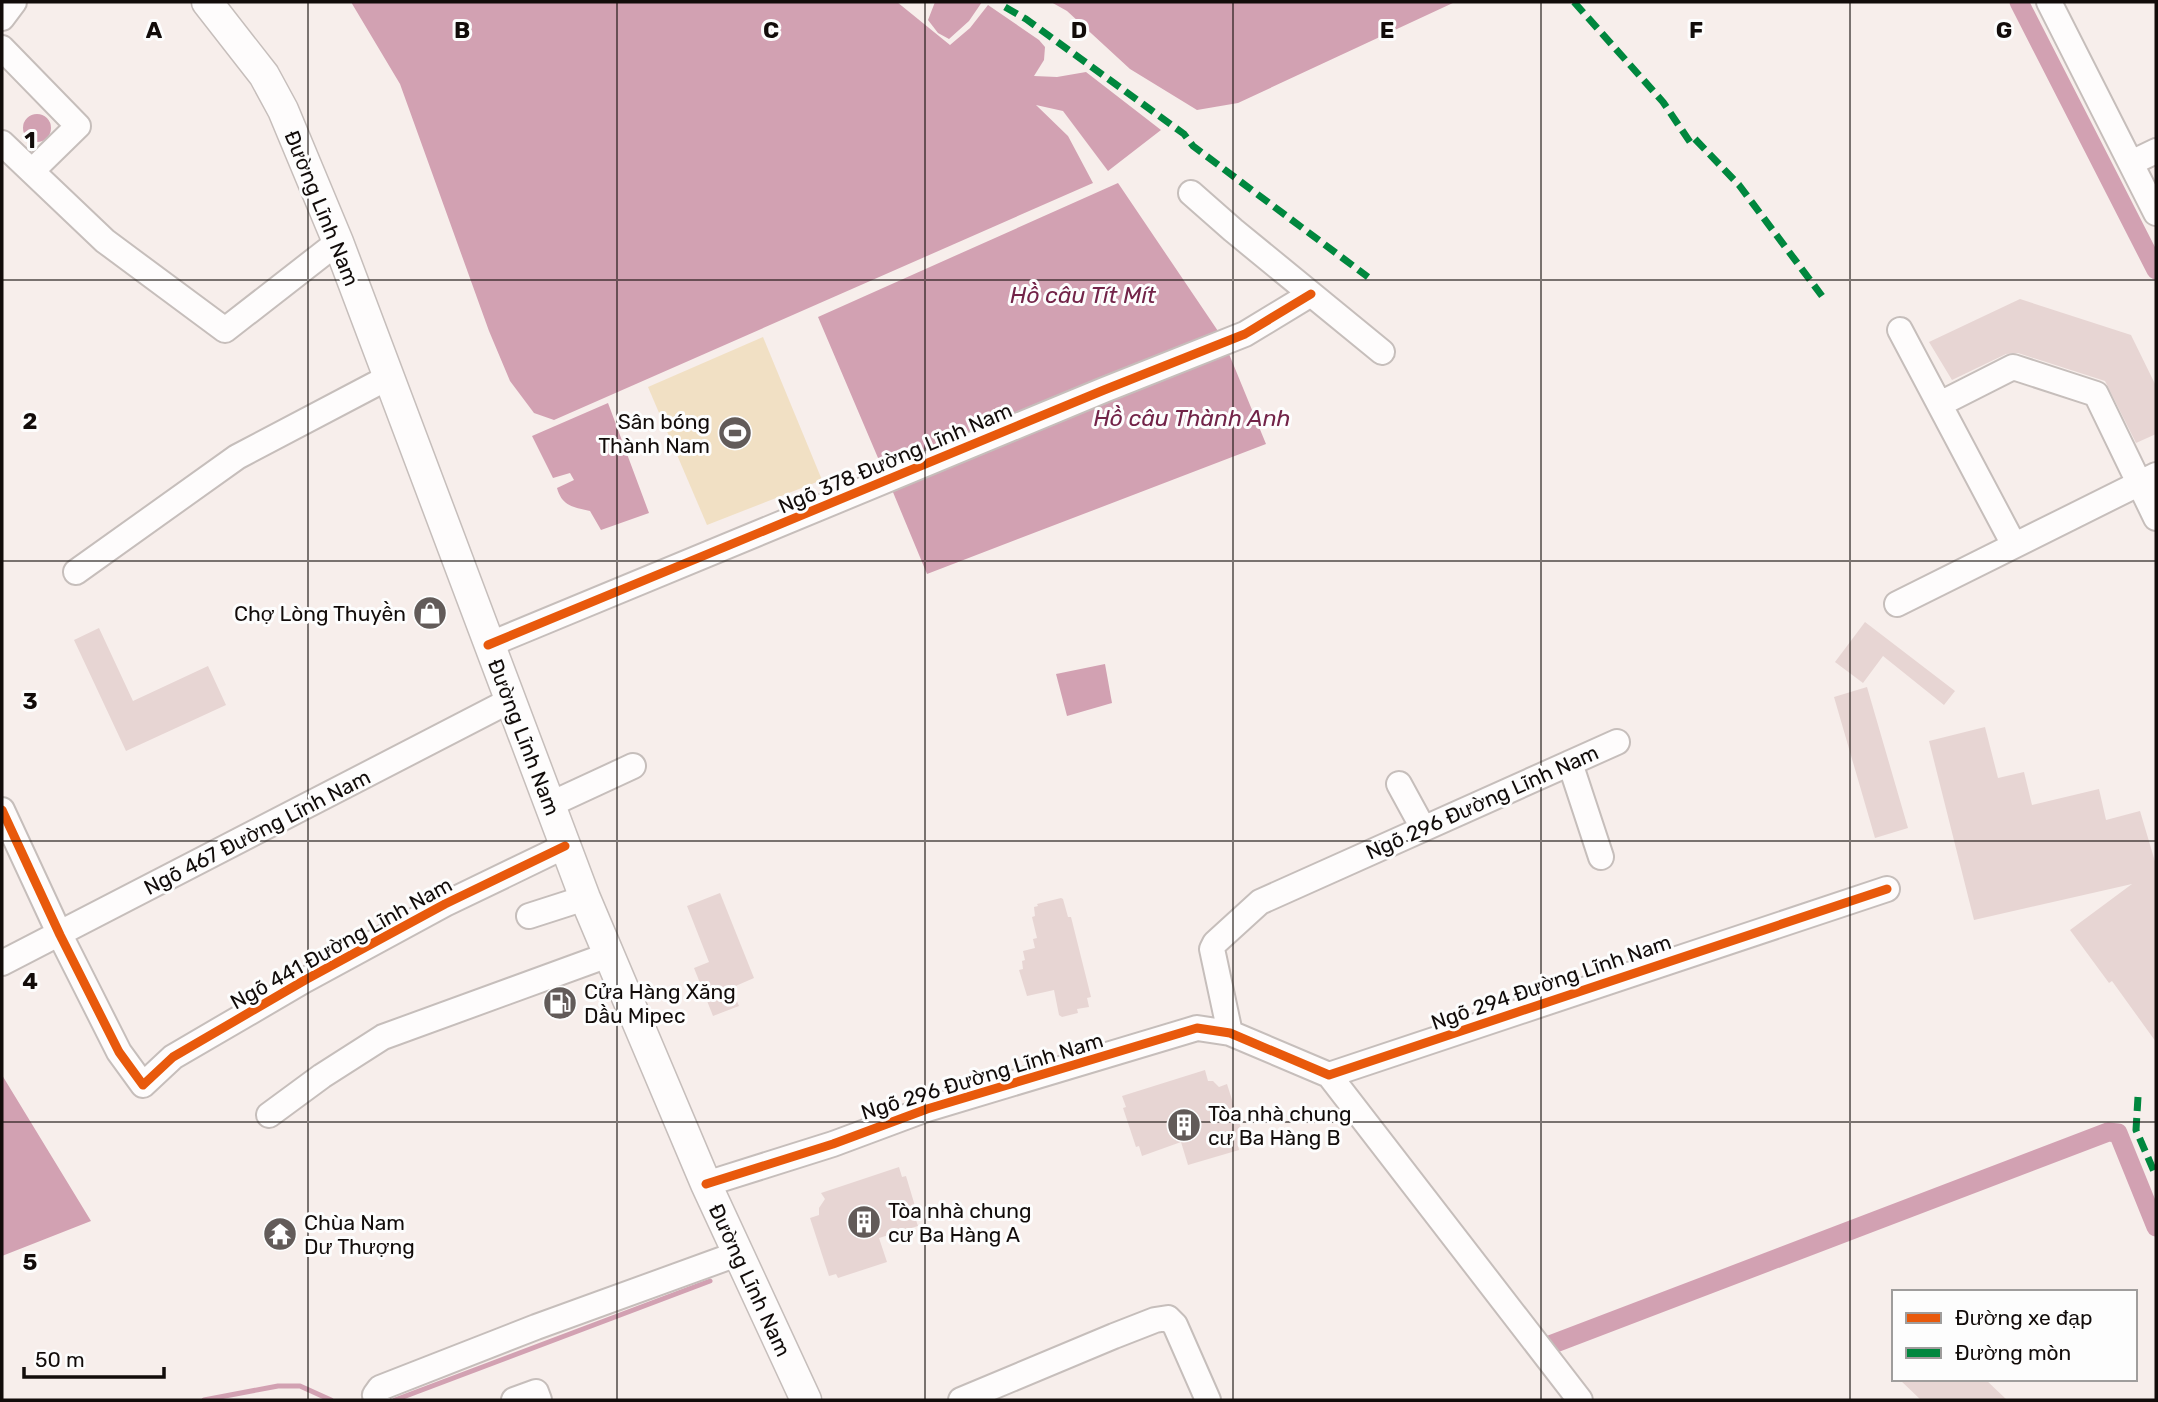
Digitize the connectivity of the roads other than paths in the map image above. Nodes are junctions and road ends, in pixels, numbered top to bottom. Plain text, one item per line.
1 (14, 2) edge
2 (207, 2) edge
3 (2049, 2) edge
4 (2, 18) edge
5 (2, 48) edge
6 (2, 144) edge
7 (2156, 151) edge
8 (32, 171) junction
9 (2146, 190) edge
10 (1191, 192) dead end
11 (338, 242) junction
12 (1311, 294) junction
13 (1900, 330) dead end
14 (1382, 352) dead end
15 (389, 377) junction
16 (1940, 404) junction
17 (2148, 479) edge
18 (2156, 518) edge
19 (2014, 545) junction
20 (76, 572) dead end
21 (1896, 604) dead end
22 (488, 645) junction
23 (511, 700) junction
24 (1617, 742) dead end
25 (1570, 763) junction
26 (633, 766) dead end
27 (1399, 784) dead end
28 (551, 804) junction
29 (2, 810) edge
30 (1423, 828) junction
31 (565, 846) junction
32 (1601, 857) dead end
33 (1887, 889) dead end
34 (585, 898) junction
35 (529, 916) dead end
36 (60, 935) junction
37 (608, 955) junction
38 (2, 963) edge
39 (1230, 1033) junction
40 (1329, 1075) junction
41 (269, 1115) dead end
42 (706, 1184) junction
43 (737, 1254) junction
44 (377, 1398) edge
45 (514, 1400) edge
46 (539, 1400) edge
47 (806, 1400) edge
48 (961, 1400) edge
49 (1208, 1400) edge
50 (1580, 1400) edge

1 - 4 street
2 - 11 main road, Đường Lĩnh Nam
3 - 9 street
5 - 8 street
6 - 8 street
7 - 9 street
8 - 11 street
10 - 12 street
11 - 15 main road, Đường Lĩnh Nam
12 - 14 street
12 - 22 street, Ngõ 378 Đường Lĩnh Nam
13 - 16 street
15 - 20 street
15 - 22 main road, Đường Lĩnh Nam
16 - 17 street
16 - 19 street
17 - 18 street
17 - 19 street
19 - 21 street
22 - 23 main road, Đường Lĩnh Nam
23 - 28 main road, Đường Lĩnh Nam
23 - 36 street, Ngõ 467 Đường Lĩnh Nam
24 - 25 street, Ngõ 296 Đường Lĩnh Nam
25 - 30 street, Ngõ 296 Đường Lĩnh Nam
25 - 32 street
26 - 28 street
27 - 30 street
28 - 31 main road, Đường Lĩnh Nam
29 - 36 street
30 - 39 street, Ngõ 296 Đường Lĩnh Nam
31 - 34 main road, Đường Lĩnh Nam
31 - 36 street, Ngõ 441 Đường Lĩnh Nam
33 - 40 street, Ngõ 294 Đường Lĩnh Nam
34 - 35 street
34 - 37 main road, Đường Lĩnh Nam
36 - 38 street, Ngõ 467 Đường Lĩnh Nam
37 - 41 street
37 - 42 main road, Đường Lĩnh Nam
39 - 40 street
39 - 42 street, Ngõ 296 Đường Lĩnh Nam
40 - 50 street
42 - 43 main road, Đường Lĩnh Nam
43 - 44 street
43 - 47 main road, Đường Lĩnh Nam
45 - 46 street
48 - 49 street

